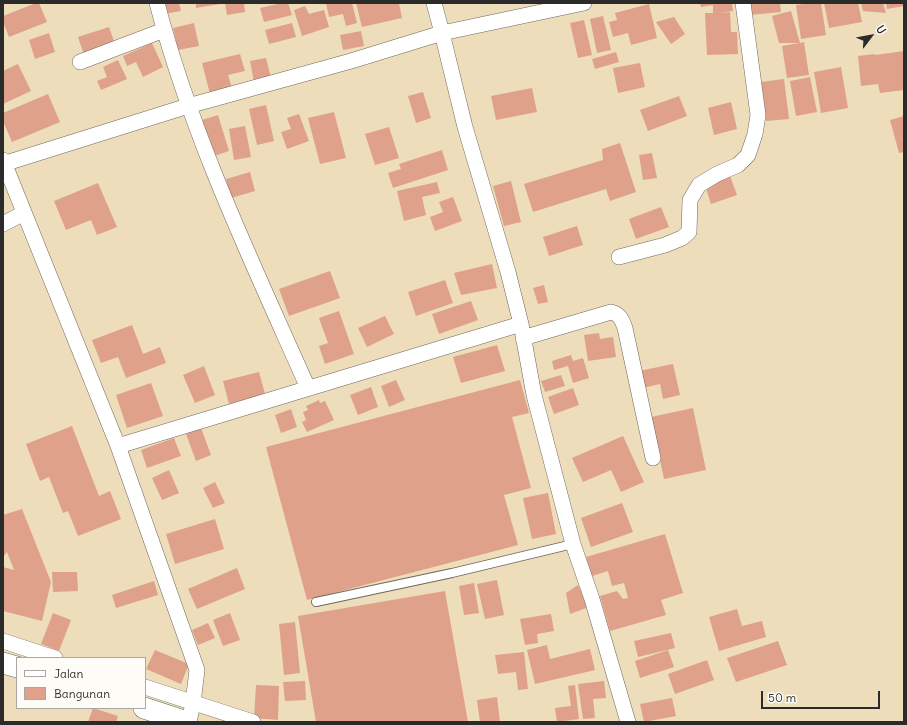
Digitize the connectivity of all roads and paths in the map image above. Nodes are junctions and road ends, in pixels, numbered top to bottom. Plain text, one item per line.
1 (157, 3) edge
2 (434, 3) edge
3 (584, 3) edge
4 (743, 3) edge
5 (537, 8) edge
6 (164, 30) junction
7 (442, 33) junction
8 (80, 62) dead end
9 (188, 106) junction
10 (4, 163) edge
11 (24, 213) junction
12 (3, 224) edge
13 (619, 257) dead end
14 (522, 331) junction
15 (308, 388) junction
16 (118, 446) junction
17 (653, 458) dead end
18 (573, 544) junction
19 (316, 602) dead end
20 (3, 641) edge
21 (52, 657) edge
22 (3, 663) edge
23 (16, 667) edge
24 (146, 688) edge
25 (146, 708) edge
26 (190, 716) edge
27 (253, 722) edge
28 (628, 722) edge

1 - 6 street
2 - 7 street
3 - 5 street
4 - 13 street
5 - 7 street
6 - 8 street
6 - 9 street
7 - 9 street
7 - 14 street
9 - 10 street
9 - 15 street
10 - 11 street
11 - 12 street
11 - 16 street
14 - 15 street
14 - 17 street
14 - 18 street
15 - 16 street
16 - 26 street
18 - 19 lane
18 - 28 street
20 - 21 street
22 - 23 main road
24 - 26 street
25 - 26 main road
26 - 27 street

